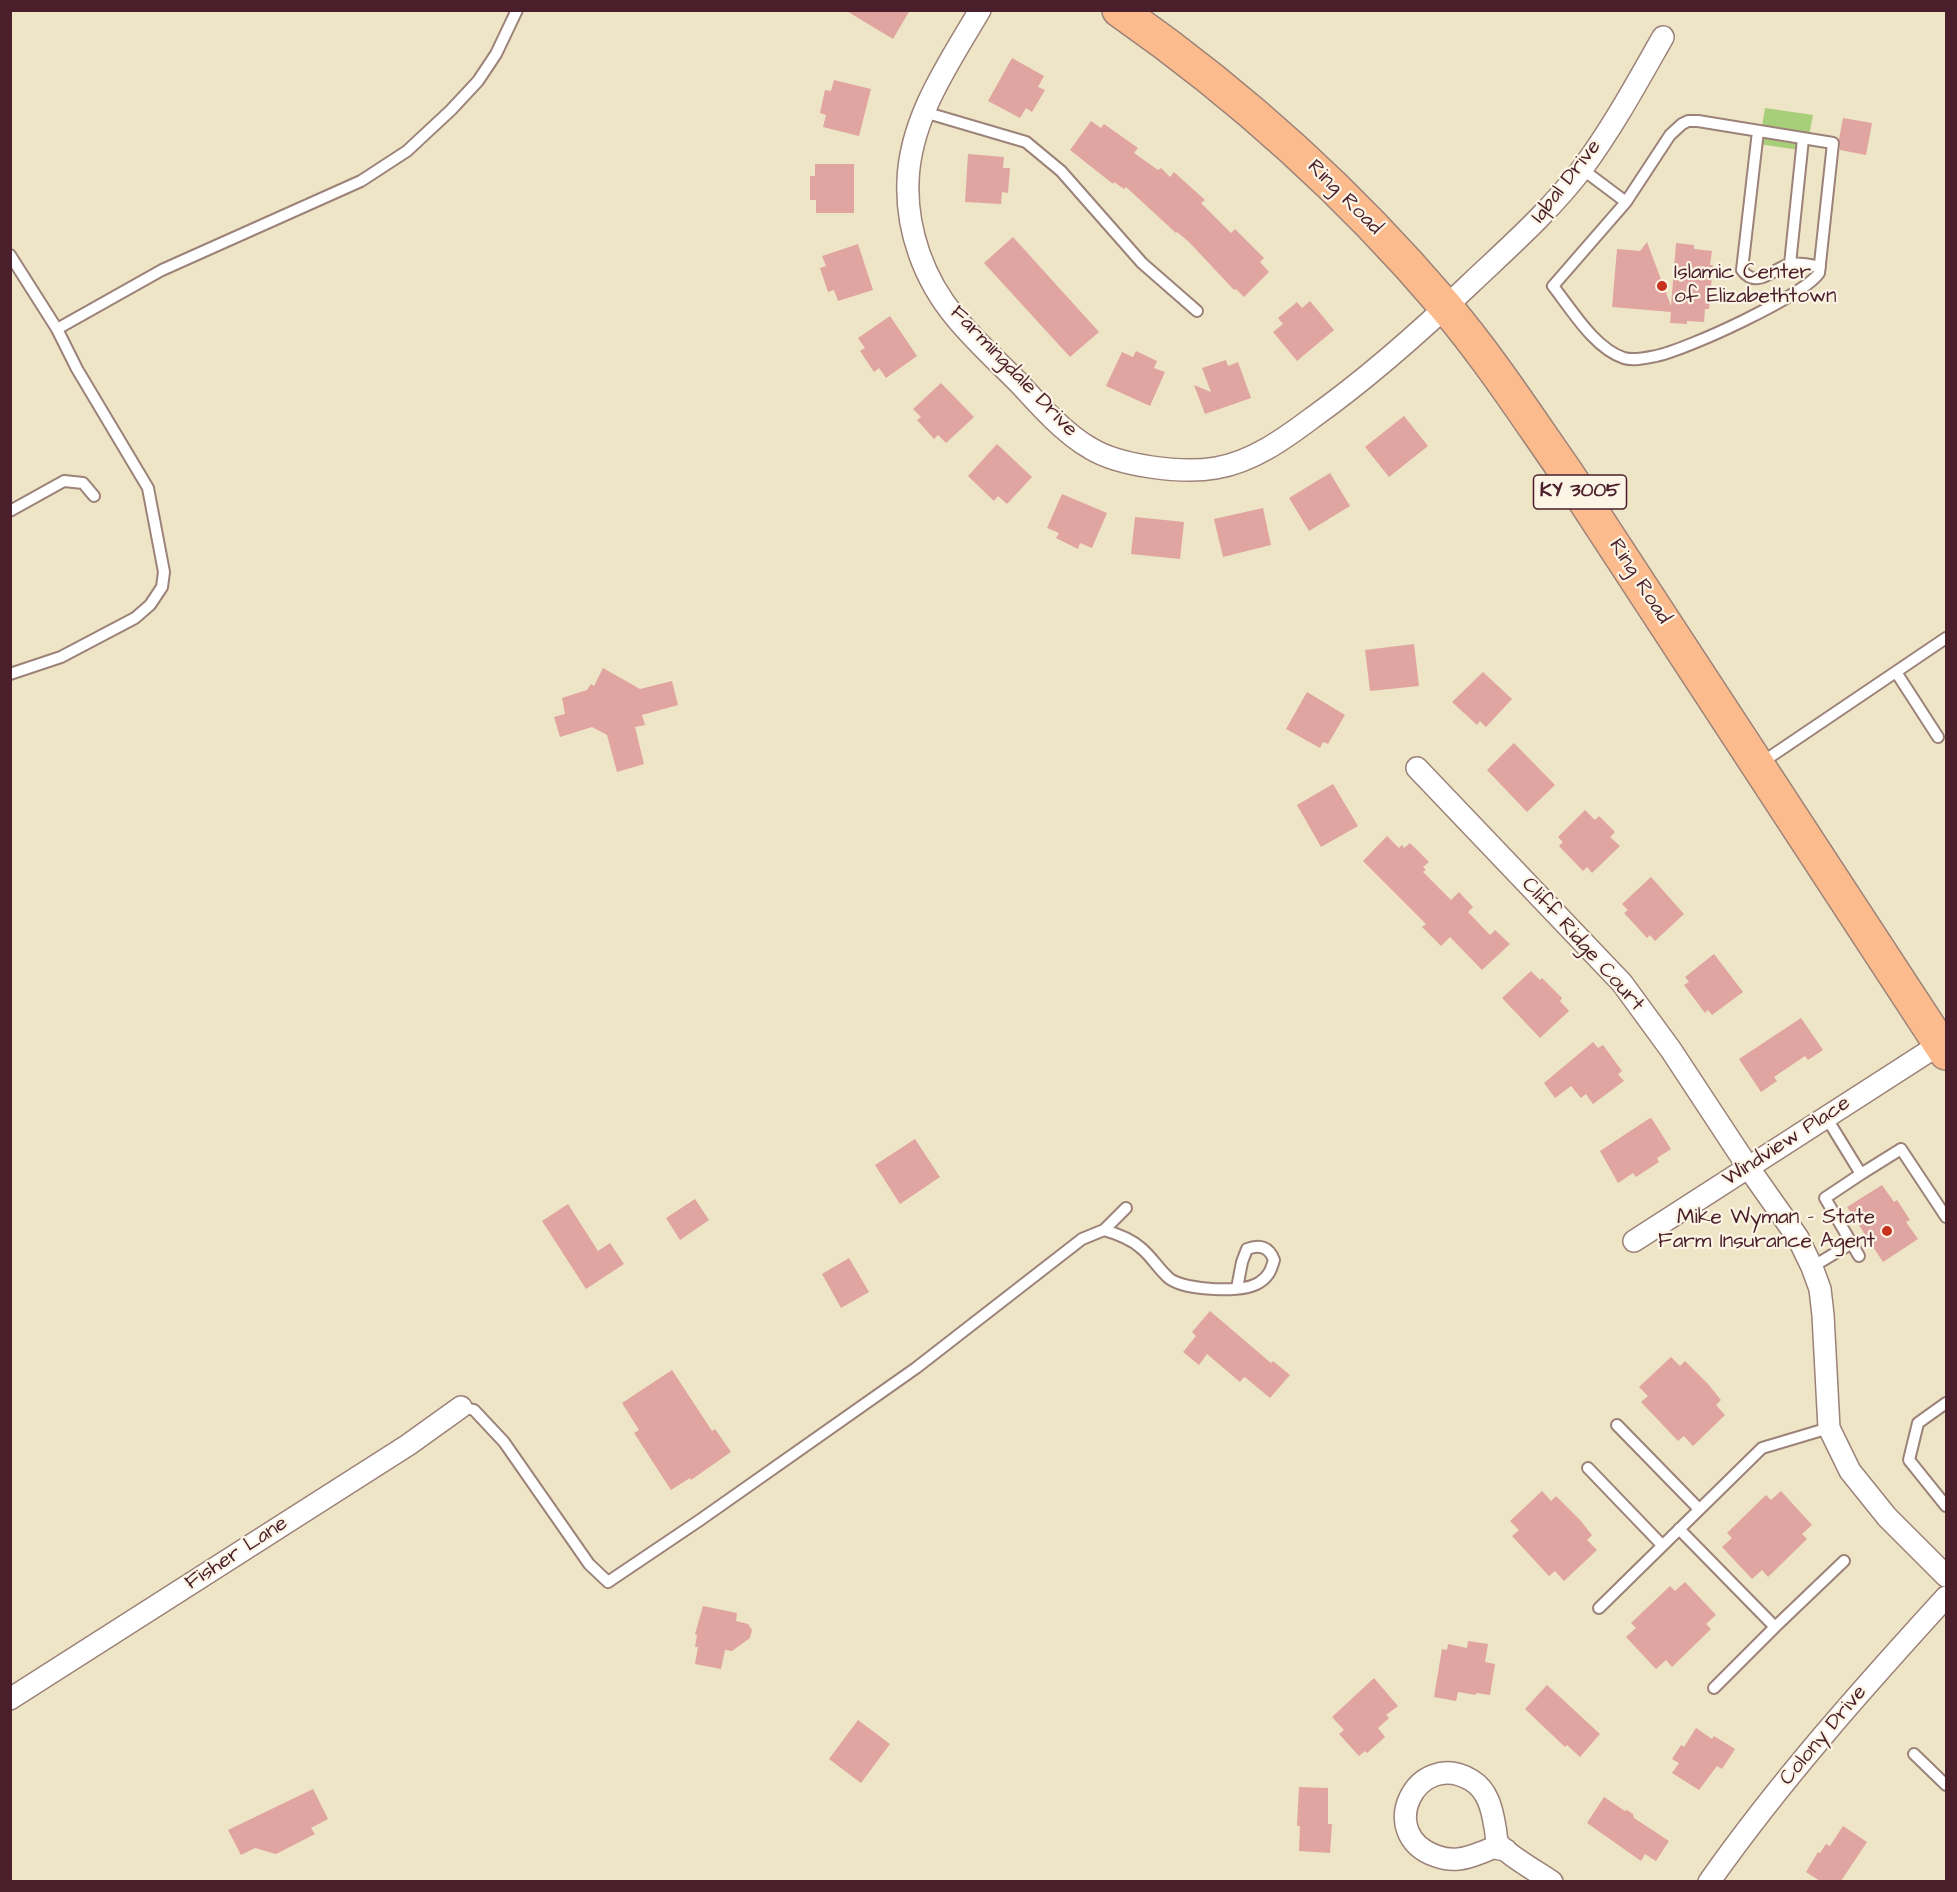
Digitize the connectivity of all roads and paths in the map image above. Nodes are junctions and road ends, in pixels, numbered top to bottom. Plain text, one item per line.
1 (517, 10) edge
2 (980, 10) edge
3 (1119, 10) edge
4 (1663, 37) dead end
5 (924, 111) junction
6 (1758, 131) junction
7 (1803, 139) junction
8 (1582, 169) junction
9 (1626, 202) junction
10 (10, 255) edge
11 (1790, 264) junction
12 (1820, 267) junction
13 (1446, 307) junction
14 (1197, 311) dead end
15 (57, 330) junction
16 (94, 496) dead end
17 (10, 511) edge
18 (1947, 638) edge
19 (1896, 672) junction
20 (10, 674) edge
21 (1938, 736) dead end
22 (1758, 765) junction
23 (1417, 768) dead end
24 (1943, 1049) edge
25 (1826, 1117) junction
26 (1748, 1167) junction
27 (1861, 1174) junction
28 (1126, 1208) dead end
29 (1947, 1217) edge
30 (1104, 1230) junction
31 (1634, 1241) dead end
32 (1852, 1243) junction
33 (1859, 1256) dead end
34 (1812, 1267) junction
35 (1237, 1288) dead end
36 (1947, 1403) edge
37 (461, 1407) joint
38 (1617, 1425) dead end
39 (1829, 1428) junction
40 (1588, 1468) dead end
41 (1947, 1506) edge
42 (1699, 1509) junction
43 (1679, 1529) junction
44 (1662, 1545) junction
45 (1844, 1560) dead end
46 (1947, 1576) edge
47 (1947, 1597) edge
48 (1599, 1608) dead end
49 (1775, 1627) junction
50 (1714, 1688) dead end
51 (10, 1699) edge
52 (1914, 1754) dead end
53 (1947, 1785) edge
54 (1506, 1850) junction
55 (1552, 1881) edge
56 (1709, 1881) edge

1 - 15 lane
2 - 5 street, Farmingdale Drive
3 - 13 main road, Ring Road / KY 3005
4 - 8 street, Iqbal Drive
5 - 13 street, Farmingdale Drive
5 - 14 lane
6 - 7 lane
6 - 9 lane
6 - 11 lane
7 - 11 lane
7 - 12 lane
8 - 9 lane
8 - 13 street, Iqbal Drive
9 - 12 lane
10 - 15 lane
11 - 12 lane
13 - 22 main road, Ring Road / KY 3005
15 - 20 lane
16 - 17 lane
18 - 19 lane
19 - 21 lane
19 - 22 lane
22 - 24 main road, Ring Road / KY 3005
23 - 26 street, Cliff Ridge Court
24 - 25 street, Windview Place
25 - 26 street, Windview Place
25 - 27 lane
26 - 31 street, Windview Place
26 - 34 street, Cliff Ridge Court
27 - 29 lane
27 - 32 lane
28 - 30 lane
30 - 35 lane
30 - 37 lane
32 - 33 lane
32 - 34 lane
34 - 39 street, Cliff Ridge Court
36 - 41 lane
37 - 51 street, Fisher Lane
38 - 42 lane
39 - 42 lane
39 - 46 street
40 - 44 lane
42 - 43 lane
43 - 44 lane
43 - 49 lane
44 - 48 lane
45 - 49 lane
47 - 56 street, Colony Drive
49 - 50 lane
52 - 53 lane
54 - 54 street
54 - 55 street

